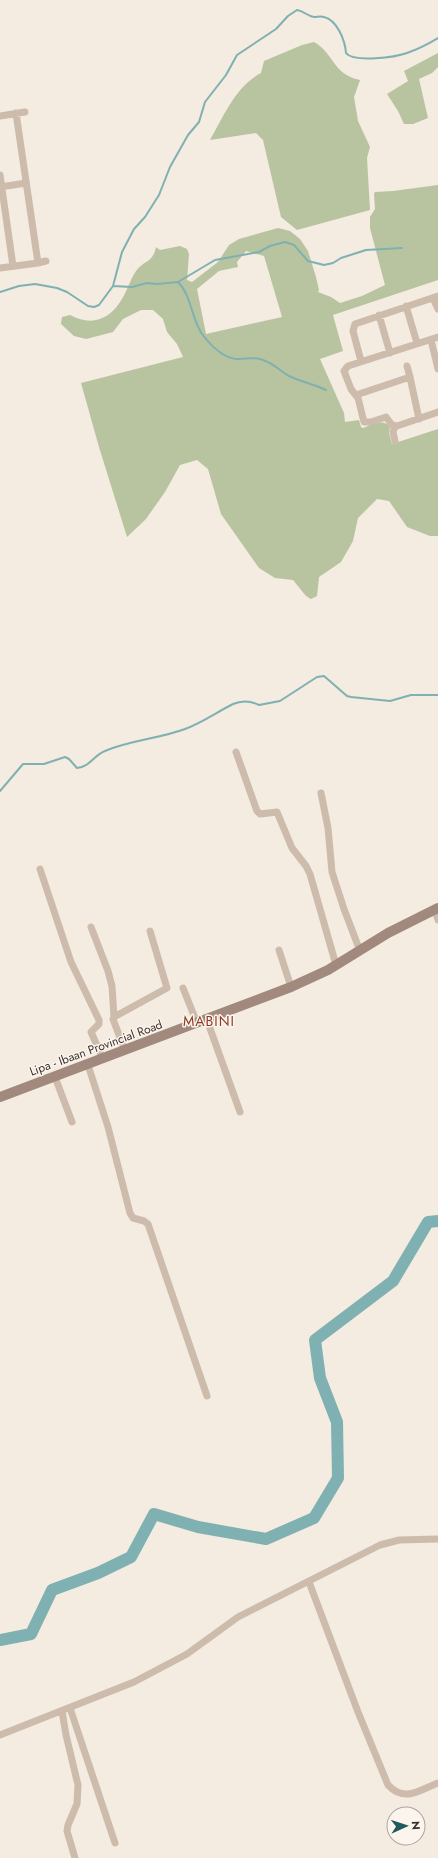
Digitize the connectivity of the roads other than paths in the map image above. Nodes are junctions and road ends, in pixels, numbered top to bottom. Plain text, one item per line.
1 (25, 112) dead end
2 (16, 114) junction
3 (0, 116) edge
4 (0, 175) edge
5 (26, 183) junction
6 (1, 187) edge
7 (46, 261) dead end
8 (38, 263) junction
9 (13, 266) junction
10 (0, 268) edge
11 (436, 297) edge
12 (406, 306) junction
13 (438, 309) edge
14 (379, 315) junction
15 (434, 338) edge
16 (417, 343) junction
17 (390, 353) junction
18 (361, 361) junction
19 (408, 366) dead end
20 (438, 369) edge
21 (410, 377) junction
22 (356, 395) junction
23 (438, 412) edge
24 (419, 419) junction
25 (395, 426) junction
26 (395, 441) dead end
27 (236, 752) dead end
28 (321, 793) dead end
29 (40, 869) dead end
30 (436, 909) edge
31 (438, 920) edge
32 (91, 927) dead end
33 (150, 931) dead end
34 (279, 950) dead end
35 (360, 951) junction
36 (336, 965) junction
37 (290, 987) junction
38 (183, 988) dead end
39 (114, 1016) junction
40 (202, 1021) junction
41 (125, 1051) junction
42 (103, 1059) junction
43 (88, 1065) junction
44 (55, 1077) junction
45 (0, 1097) edge
46 (240, 1112) dead end
47 (72, 1122) dead end
48 (207, 1396) dead end
49 (438, 1539) edge
50 (309, 1582) junction
51 (70, 1708) junction
52 (62, 1711) junction
53 (0, 1735) edge
54 (438, 1782) edge
55 (115, 1843) dead end
56 (75, 1858) edge

1 - 2 street
2 - 3 street
2 - 5 street
4 - 6 street
5 - 6 street
5 - 8 street
6 - 9 street
7 - 8 street
8 - 9 street
9 - 10 street
11 - 12 street
11 - 13 street
12 - 14 street
12 - 16 street
14 - 17 street
14 - 18 street
15 - 16 street
15 - 20 street
16 - 17 street
17 - 18 street
18 - 22 street
19 - 21 street
21 - 22 street
21 - 24 street
22 - 25 street
23 - 24 street
24 - 25 street
25 - 26 street
27 - 36 street
28 - 35 street
29 - 42 street
30 - 31 street
30 - 35 main road, Lipa - Ibaan Provincial Road
32 - 39 street
33 - 39 street
34 - 37 street
35 - 36 main road, Lipa - Ibaan Provincial Road
36 - 37 main road, Lipa - Ibaan Provincial Road
37 - 40 main road, Lipa - Ibaan Provincial Road
38 - 40 street
39 - 41 street
40 - 41 main road, Lipa - Ibaan Provincial Road
40 - 46 street
41 - 42 main road, Lipa - Ibaan Provincial Road
42 - 43 main road, Lipa - Ibaan Provincial Road
43 - 44 main road, Lipa - Ibaan Provincial Road
43 - 48 street
44 - 45 main road, Lipa - Ibaan Provincial Road
44 - 47 street
49 - 50 street
50 - 51 street
50 - 54 street
51 - 52 street
51 - 55 street
52 - 53 street
52 - 56 street

